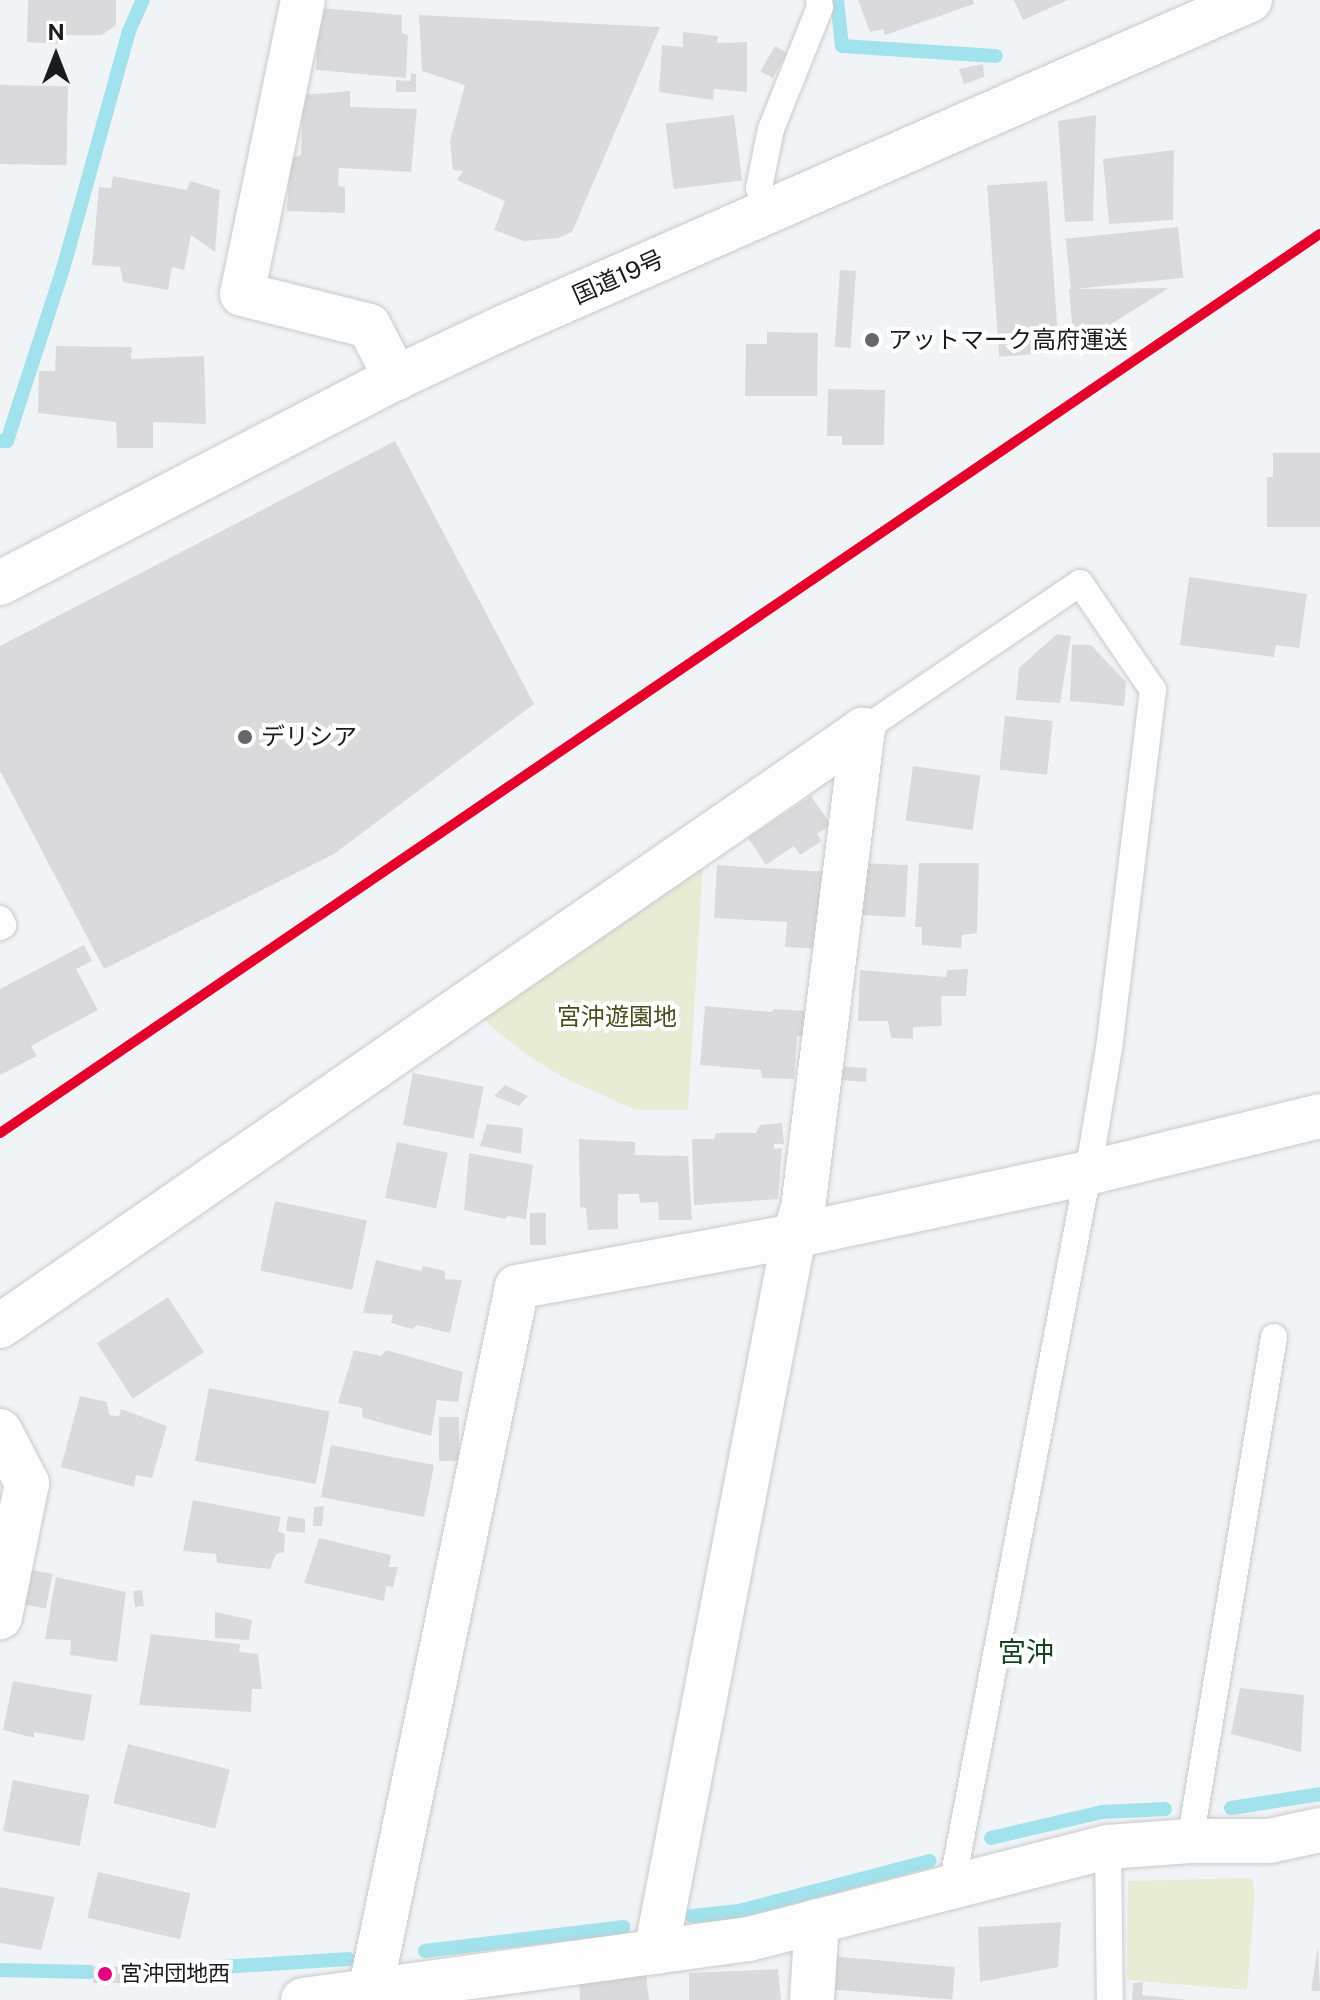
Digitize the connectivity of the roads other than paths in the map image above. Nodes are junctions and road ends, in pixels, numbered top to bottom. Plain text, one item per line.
1 (303, 0) edge
2 (819, 0) edge
3 (1250, 0) edge
4 (767, 212) junction
5 (396, 378) junction
6 (0, 583) edge
7 (863, 730) junction
8 (0, 919) edge
9 (0, 927) edge
10 (1320, 1116) edge
11 (1088, 1173) junction
12 (794, 1236) junction
13 (0, 1326) edge
14 (1274, 1337) dead end
15 (0, 1431) edge
16 (0, 1617) edge
17 (1320, 1830) edge
18 (1190, 1841) junction
19 (1108, 1847) junction
20 (952, 1885) junction
21 (817, 1921) junction
22 (656, 1952) junction
23 (370, 1992) junction
24 (1104, 1996) edge
25 (303, 2000) edge
26 (812, 2000) edge

1 - 5 main road
2 - 4 lane
3 - 4 main road, 国道19号
4 - 5 main road, 国道19号
5 - 6 main road, 国道19号
7 - 11 lane
7 - 12 main road
7 - 13 main road
8 - 9 lane
10 - 11 main road
11 - 12 main road
11 - 20 lane
12 - 22 main road
12 - 23 main road
14 - 18 lane
15 - 16 main road
17 - 18 main road
18 - 19 main road
19 - 20 main road
19 - 24 lane
20 - 21 main road
21 - 22 main road
21 - 26 main road
22 - 23 main road
23 - 25 main road

